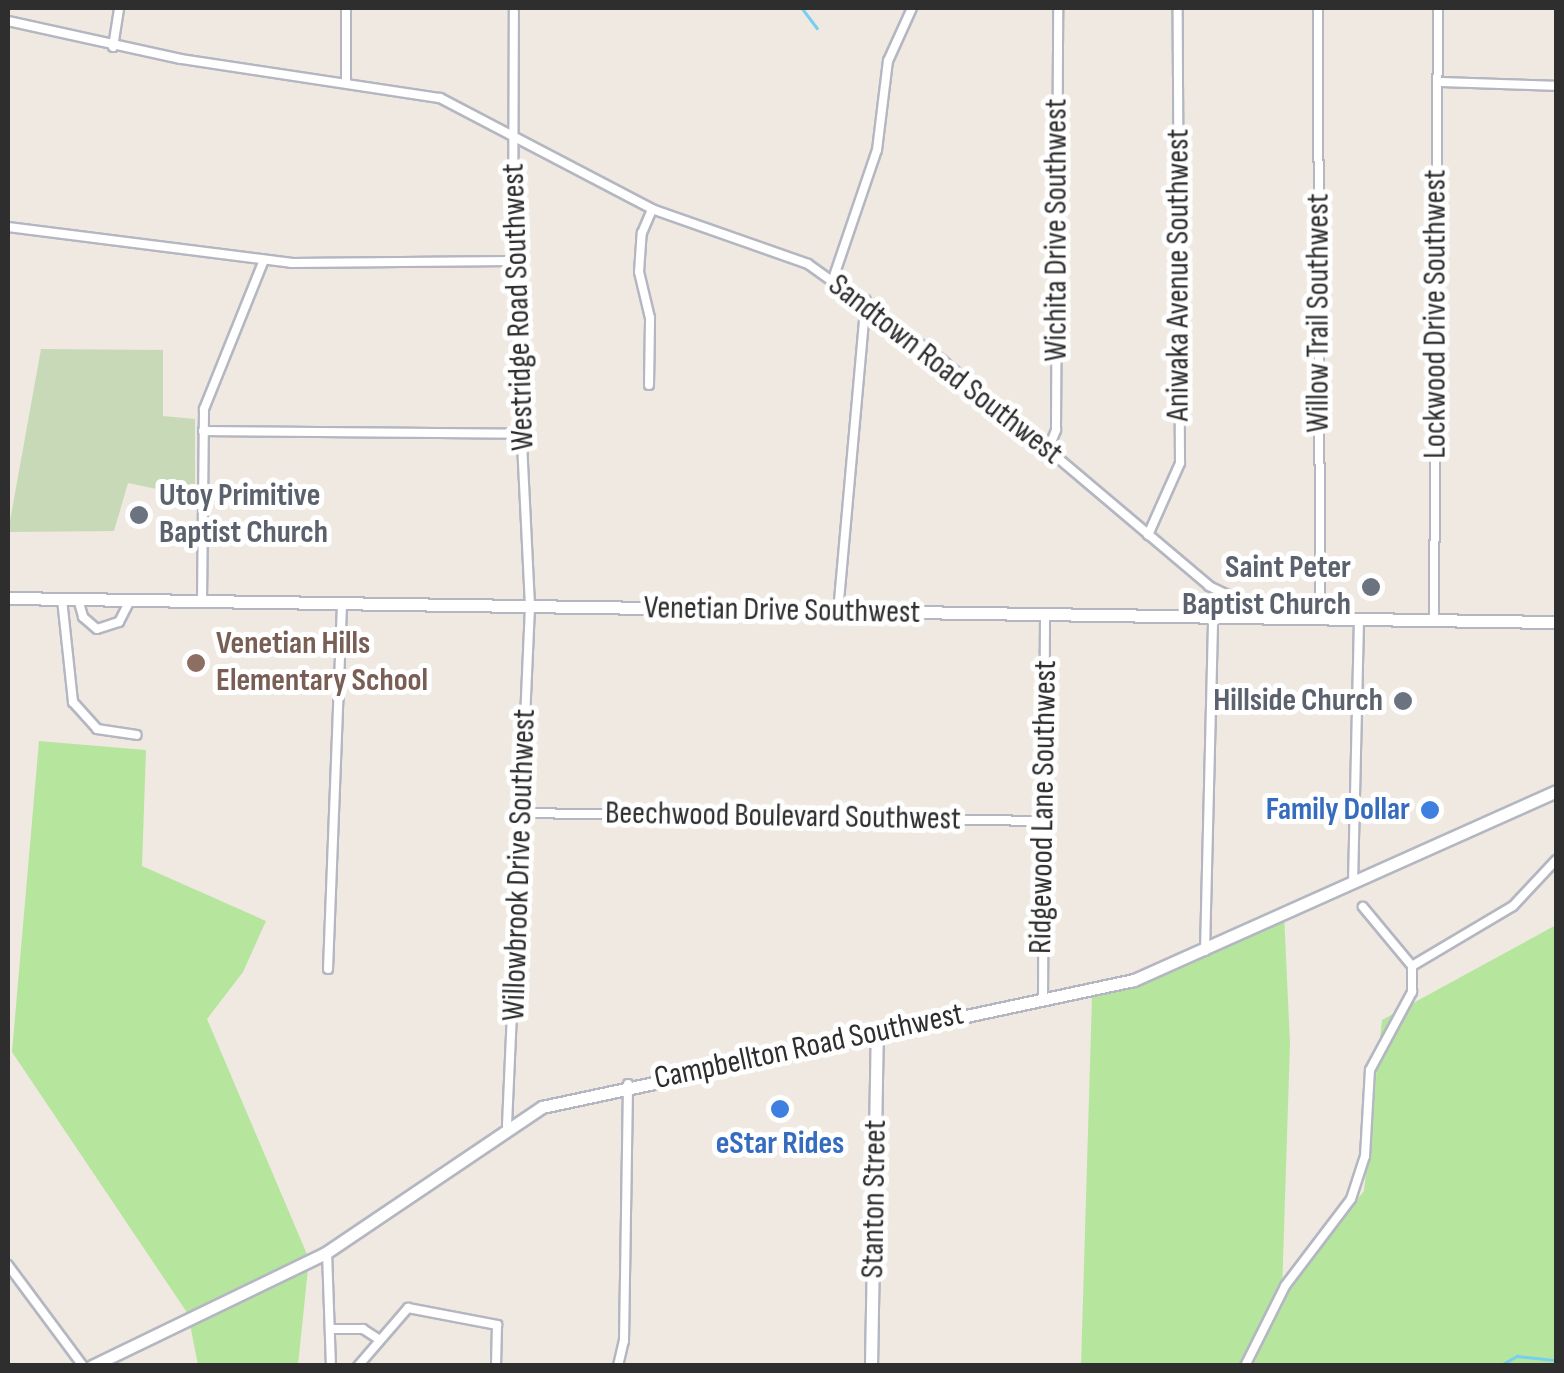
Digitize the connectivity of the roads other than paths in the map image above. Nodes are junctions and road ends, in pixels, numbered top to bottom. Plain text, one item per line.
1 (119, 8) edge
2 (346, 8) edge
3 (514, 8) edge
4 (912, 8) edge
5 (1058, 8) edge
6 (1178, 8) edge
7 (1318, 8) edge
8 (1438, 8) edge
9 (8, 21) edge
10 (113, 47) junction
11 (346, 82) junction
12 (1438, 82) junction
13 (1556, 86) edge
14 (513, 134) junction
15 (652, 209) junction
16 (8, 228) edge
17 (264, 260) junction
18 (513, 261) junction
19 (833, 279) junction
20 (866, 300) junction
21 (649, 385) dead end
22 (203, 430) junction
23 (522, 434) junction
24 (1048, 450) junction
25 (1148, 535) junction
26 (8, 598) edge
27 (62, 599) junction
28 (78, 599) junction
29 (130, 600) junction
30 (202, 601) junction
31 (342, 604) junction
32 (530, 606) junction
33 (838, 612) junction
34 (1046, 615) junction
35 (1213, 617) junction
36 (1278, 618) junction
37 (1320, 618) junction
38 (1359, 619) junction
39 (1434, 620) junction
40 (1556, 622) edge
41 (137, 735) dead end
42 (1556, 791) edge
43 (522, 813) junction
44 (1044, 821) junction
45 (1556, 860) edge
46 (1354, 884) junction
47 (1363, 908) dead end
48 (1205, 951) junction
49 (1412, 966) junction
50 (328, 969) dead end
51 (1043, 1000) junction
52 (877, 1034) junction
53 (628, 1084) junction
54 (508, 1124) junction
55 (327, 1252) junction
56 (8, 1264) edge
57 (330, 1329) junction
58 (377, 1338) junction
59 (84, 1366) edge
60 (92, 1366) edge
61 (331, 1366) edge
62 (358, 1366) edge
63 (496, 1366) edge
64 (618, 1366) edge
65 (871, 1366) edge
66 (1245, 1366) edge

1 - 10 street
2 - 11 street
3 - 14 street, Westridge Road Southwest
4 - 19 street
5 - 24 street, Wichita Drive Southwest
6 - 25 street, Aniwaka Avenue Southwest
7 - 37 street, Willow Trail Southwest
8 - 12 street, Lockwood Drive Southwest
9 - 10 street, Sandtown Road Southwest
10 - 11 street, Sandtown Road Southwest
11 - 14 street, Sandtown Road Southwest
12 - 13 street
12 - 39 street, Lockwood Drive Southwest
14 - 15 street, Sandtown Road Southwest
14 - 18 street, Westridge Road Southwest
15 - 19 street, Sandtown Road Southwest
15 - 21 street
16 - 17 street
17 - 18 street
17 - 22 street
18 - 23 street, Westridge Road Southwest
19 - 20 street, Sandtown Road Southwest
20 - 24 street, Sandtown Road Southwest
20 - 33 street
22 - 23 street
22 - 30 street
23 - 32 street, Westridge Road Southwest
24 - 25 street, Sandtown Road Southwest
25 - 36 street, Sandtown Road Southwest
26 - 27 street, Venetian Drive Southwest
27 - 28 street, Venetian Drive Southwest
27 - 41 street
28 - 29 street, Venetian Drive Southwest
28 - 29 street
29 - 30 street, Venetian Drive Southwest
30 - 31 street, Venetian Drive Southwest
31 - 32 street, Venetian Drive Southwest
31 - 50 street
32 - 33 street, Venetian Drive Southwest
32 - 43 street, Willowbrook Drive Southwest
33 - 34 street, Venetian Drive Southwest
34 - 35 street, Venetian Drive Southwest
34 - 44 street, Ridgewood Lane Southwest
35 - 36 street, Venetian Drive Southwest
35 - 48 street
36 - 37 street, Venetian Drive Southwest
37 - 38 street, Venetian Drive Southwest
38 - 39 street, Venetian Drive Southwest
38 - 46 street
39 - 40 street, Venetian Drive Southwest
42 - 46 street, Campbellton Road Southwest
43 - 44 street, Beechwood Boulevard Southwest
43 - 54 street, Willowbrook Drive Southwest
44 - 51 street, Ridgewood Lane Southwest
45 - 49 street
46 - 48 street, Campbellton Road Southwest
47 - 49 street
48 - 51 street, Campbellton Road Southwest
49 - 66 street
51 - 52 street, Campbellton Road Southwest
52 - 53 street, Campbellton Road Southwest
52 - 65 street, Stanton Street
53 - 54 street, Campbellton Road Southwest
53 - 64 street
54 - 55 street, Campbellton Road Southwest
55 - 57 street
55 - 60 street, Campbellton Road Southwest
56 - 59 street
57 - 58 street
57 - 61 street
58 - 62 street
58 - 63 street

